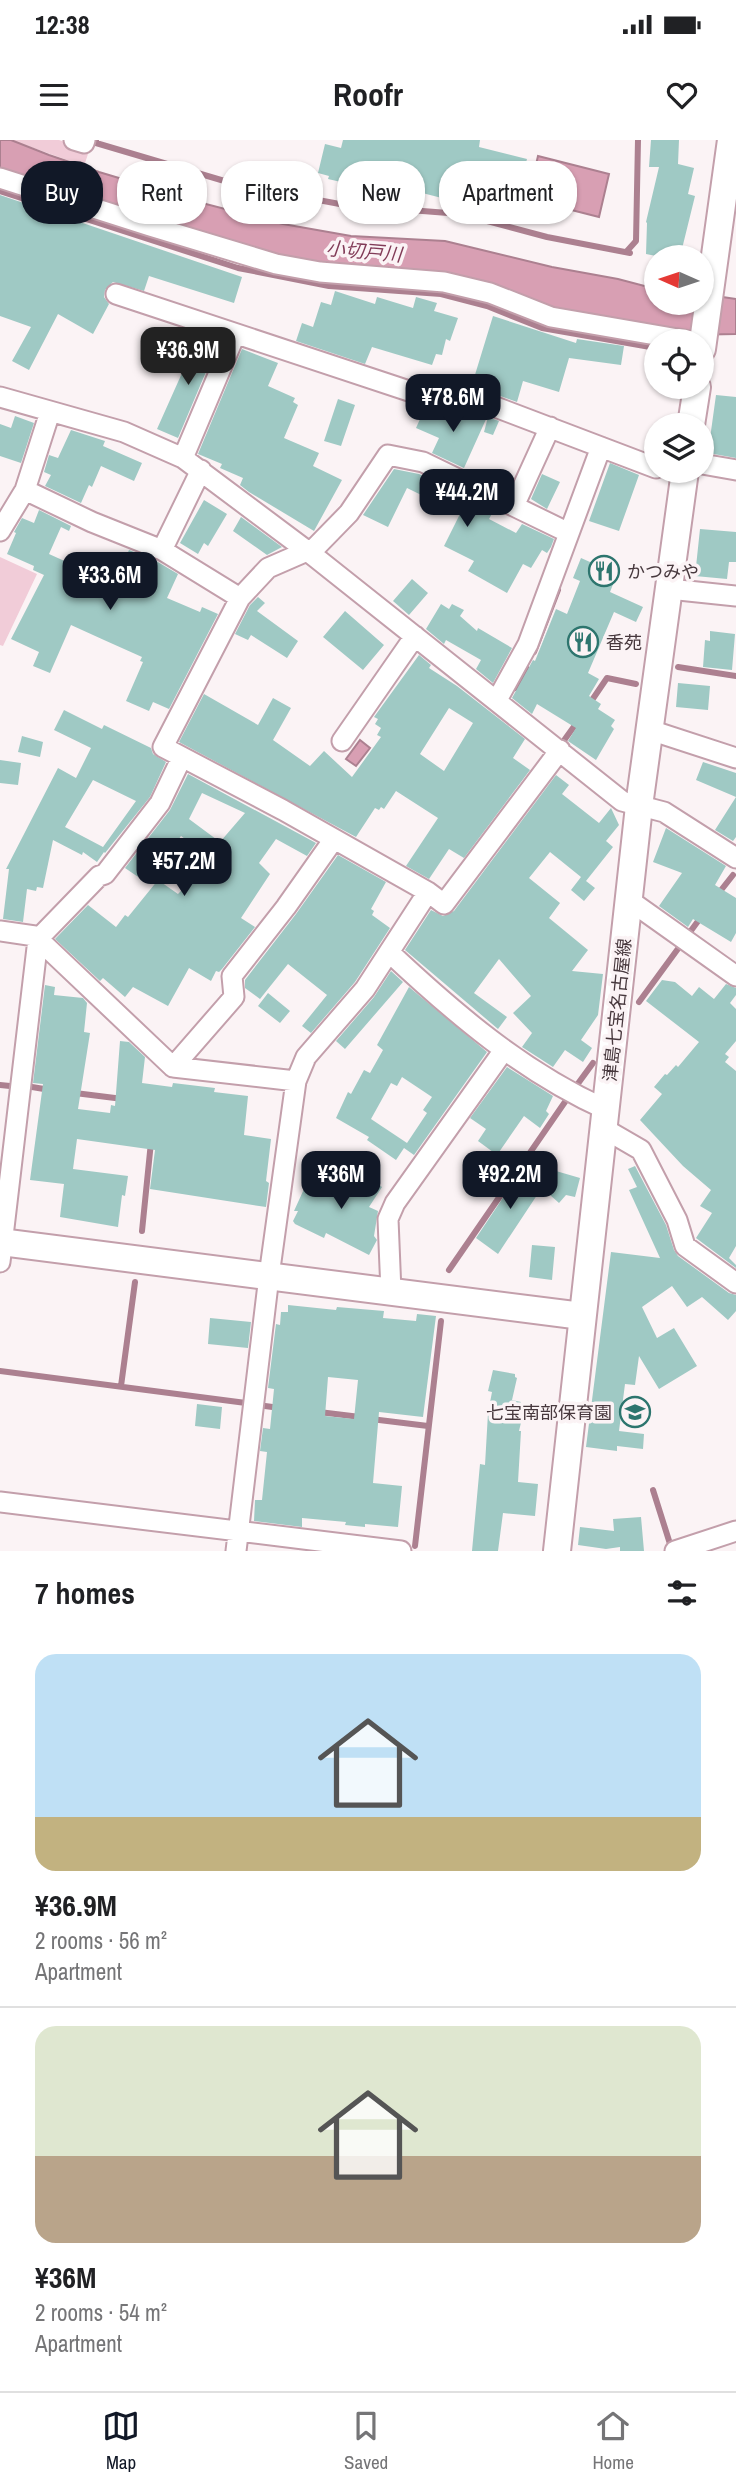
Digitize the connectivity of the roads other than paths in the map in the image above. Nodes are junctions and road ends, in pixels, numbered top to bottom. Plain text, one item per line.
1 (74, 140) edge
2 (85, 140) edge
3 (731, 140) edge
4 (0, 178) edge
5 (116, 294) dead end
6 (703, 329) edge
7 (644, 333) edge
8 (236, 335) junction
9 (0, 397) edge
10 (50, 412) junction
11 (550, 427) junction
12 (601, 447) junction
13 (183, 458) junction
14 (644, 463) edge
15 (201, 470) junction
16 (714, 470) edge
17 (736, 470) edge
18 (683, 483) edge
19 (25, 490) junction
20 (514, 506) junction
21 (0, 531) edge
22 (569, 533) junction
23 (162, 550) junction
24 (309, 552) junction
25 (669, 589) junction
26 (736, 596) edge
27 (240, 598) junction
28 (415, 636) junction
29 (497, 700) junction
30 (650, 730) junction
31 (342, 741) dead end
32 (560, 750) junction
33 (182, 757) junction
34 (736, 758) edge
35 (639, 806) junction
36 (334, 839) junction
37 (736, 858) edge
38 (428, 892) junction
39 (629, 900) junction
40 (0, 932) edge
41 (38, 939) junction
42 (389, 952) junction
43 (736, 976) edge
44 (503, 1050) junction
45 (173, 1067) junction
46 (296, 1081) junction
47 (604, 1119) junction
48 (1, 1249) edge
49 (269, 1276) junction
50 (736, 1283) edge
51 (391, 1292) junction
52 (582, 1317) junction
53 (0, 1502) edge
54 (736, 1531) edge
55 (237, 1542) edge
56 (558, 1550) edge
57 (401, 1551) edge
58 (675, 1551) edge

1 - 2 street
3 - 6 main road
4 - 7 street
5 - 8 street
8 - 11 street
8 - 13 street
9 - 10 street
10 - 13 street
10 - 19 street
11 - 12 street
11 - 20 street
12 - 14 street
12 - 22 street
13 - 15 street
15 - 23 street
15 - 24 street
16 - 17 street
18 - 25 main road, 津島七宝名古屋線
19 - 21 street
19 - 23 street
20 - 22 street
20 - 24 street
22 - 29 street
23 - 27 street
24 - 27 street
24 - 28 street
25 - 26 street
25 - 30 main road, 津島七宝名古屋線
27 - 33 street
28 - 29 street
28 - 31 street
29 - 32 street
30 - 34 street
30 - 35 main road, 津島七宝名古屋線
32 - 35 street
32 - 38 street
33 - 36 street
33 - 41 street
35 - 37 street
35 - 39 main road, 津島七宝名古屋線
36 - 38 street
36 - 45 street
38 - 42 street
39 - 43 street
39 - 47 main road, 津島七宝名古屋線
40 - 41 street
41 - 45 street
41 - 48 street
42 - 44 street
42 - 46 street
44 - 47 street
44 - 51 street
45 - 46 street
46 - 49 street
47 - 50 street
47 - 52 main road, 津島七宝名古屋線
48 - 49 main road
49 - 51 main road
49 - 55 street
51 - 52 main road
52 - 56 main road, 津島七宝名古屋線
53 - 55 street
54 - 58 street
55 - 57 street

